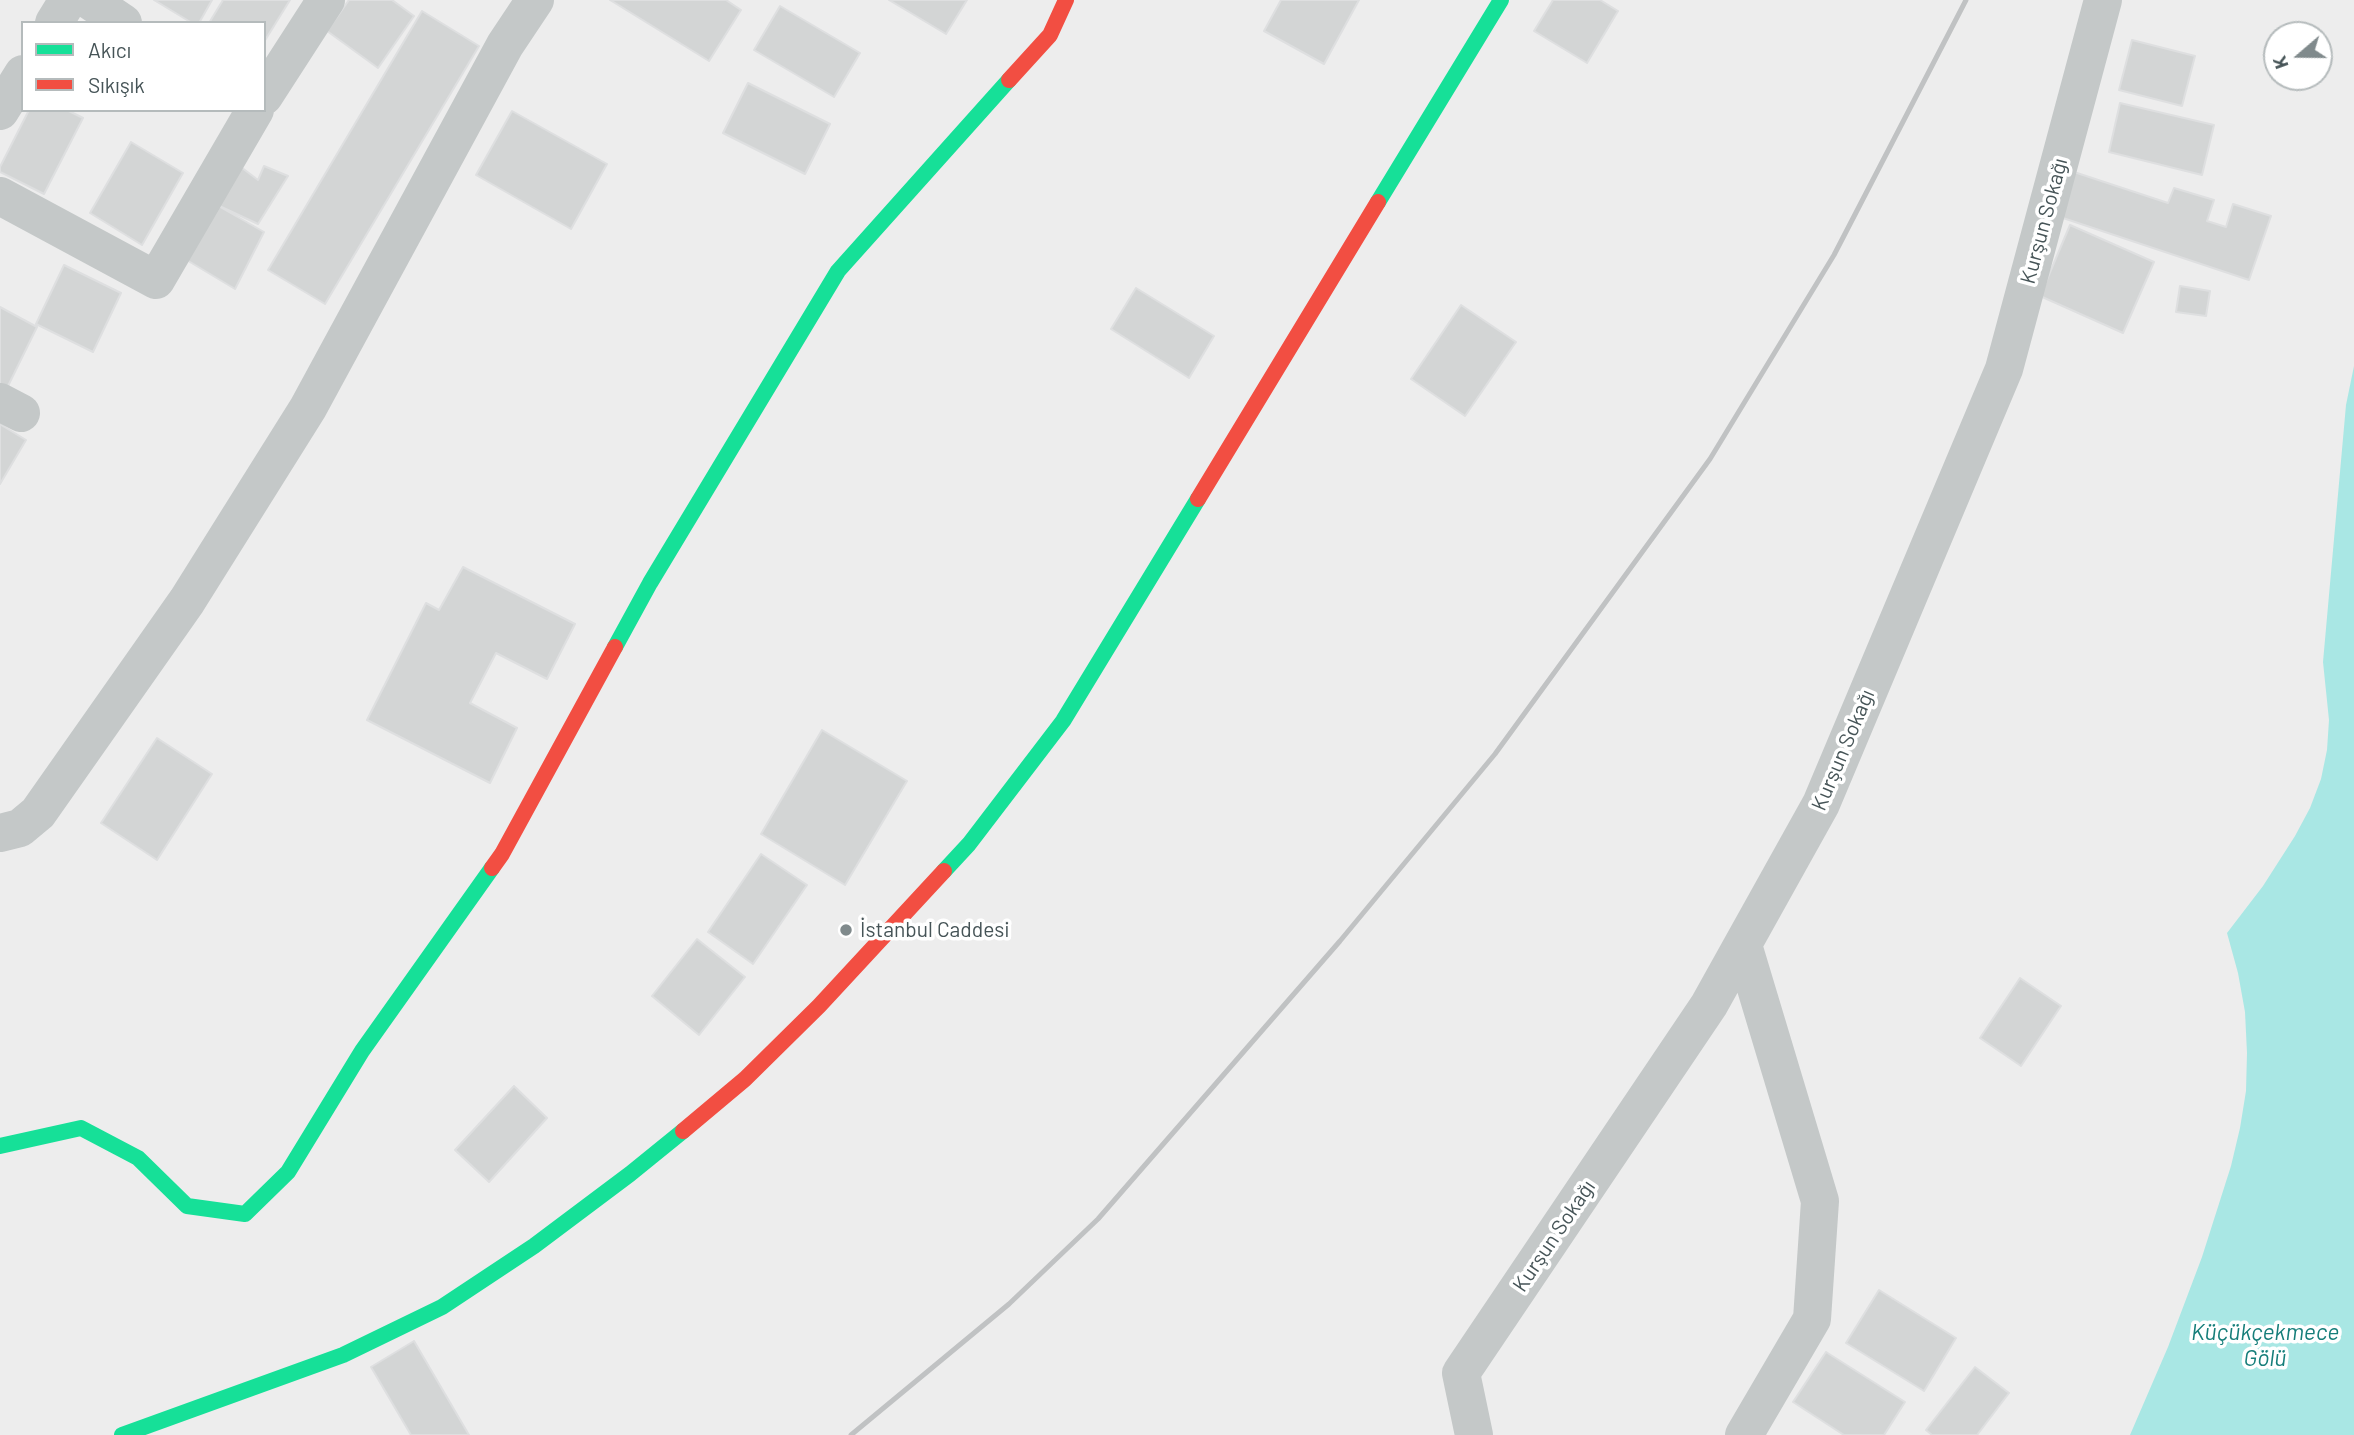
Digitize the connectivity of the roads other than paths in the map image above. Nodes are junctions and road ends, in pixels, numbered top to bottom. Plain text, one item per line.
1 (68, 0) edge
2 (89, 0) edge
3 (326, 0) edge
4 (535, 0) edge
5 (1066, 0) edge
6 (1501, 0) edge
7 (2103, 0) edge
8 (55, 21) edge
9 (121, 21) edge
10 (21, 77) edge
11 (266, 93) edge
12 (0, 111) edge
13 (254, 112) edge
14 (0, 196) edge
15 (0, 833) edge
16 (1743, 946) junction
17 (0, 1146) edge
18 (122, 1435) edge
19 (1474, 1435) edge
20 (1744, 1435) edge

1 - 8 street
2 - 9 street
3 - 11 street
4 - 15 street
5 - 17 street
6 - 18 street
7 - 16 street, Kurşun Sokağı
10 - 12 street
13 - 14 street
16 - 19 street, Kurşun Sokağı
16 - 20 street

